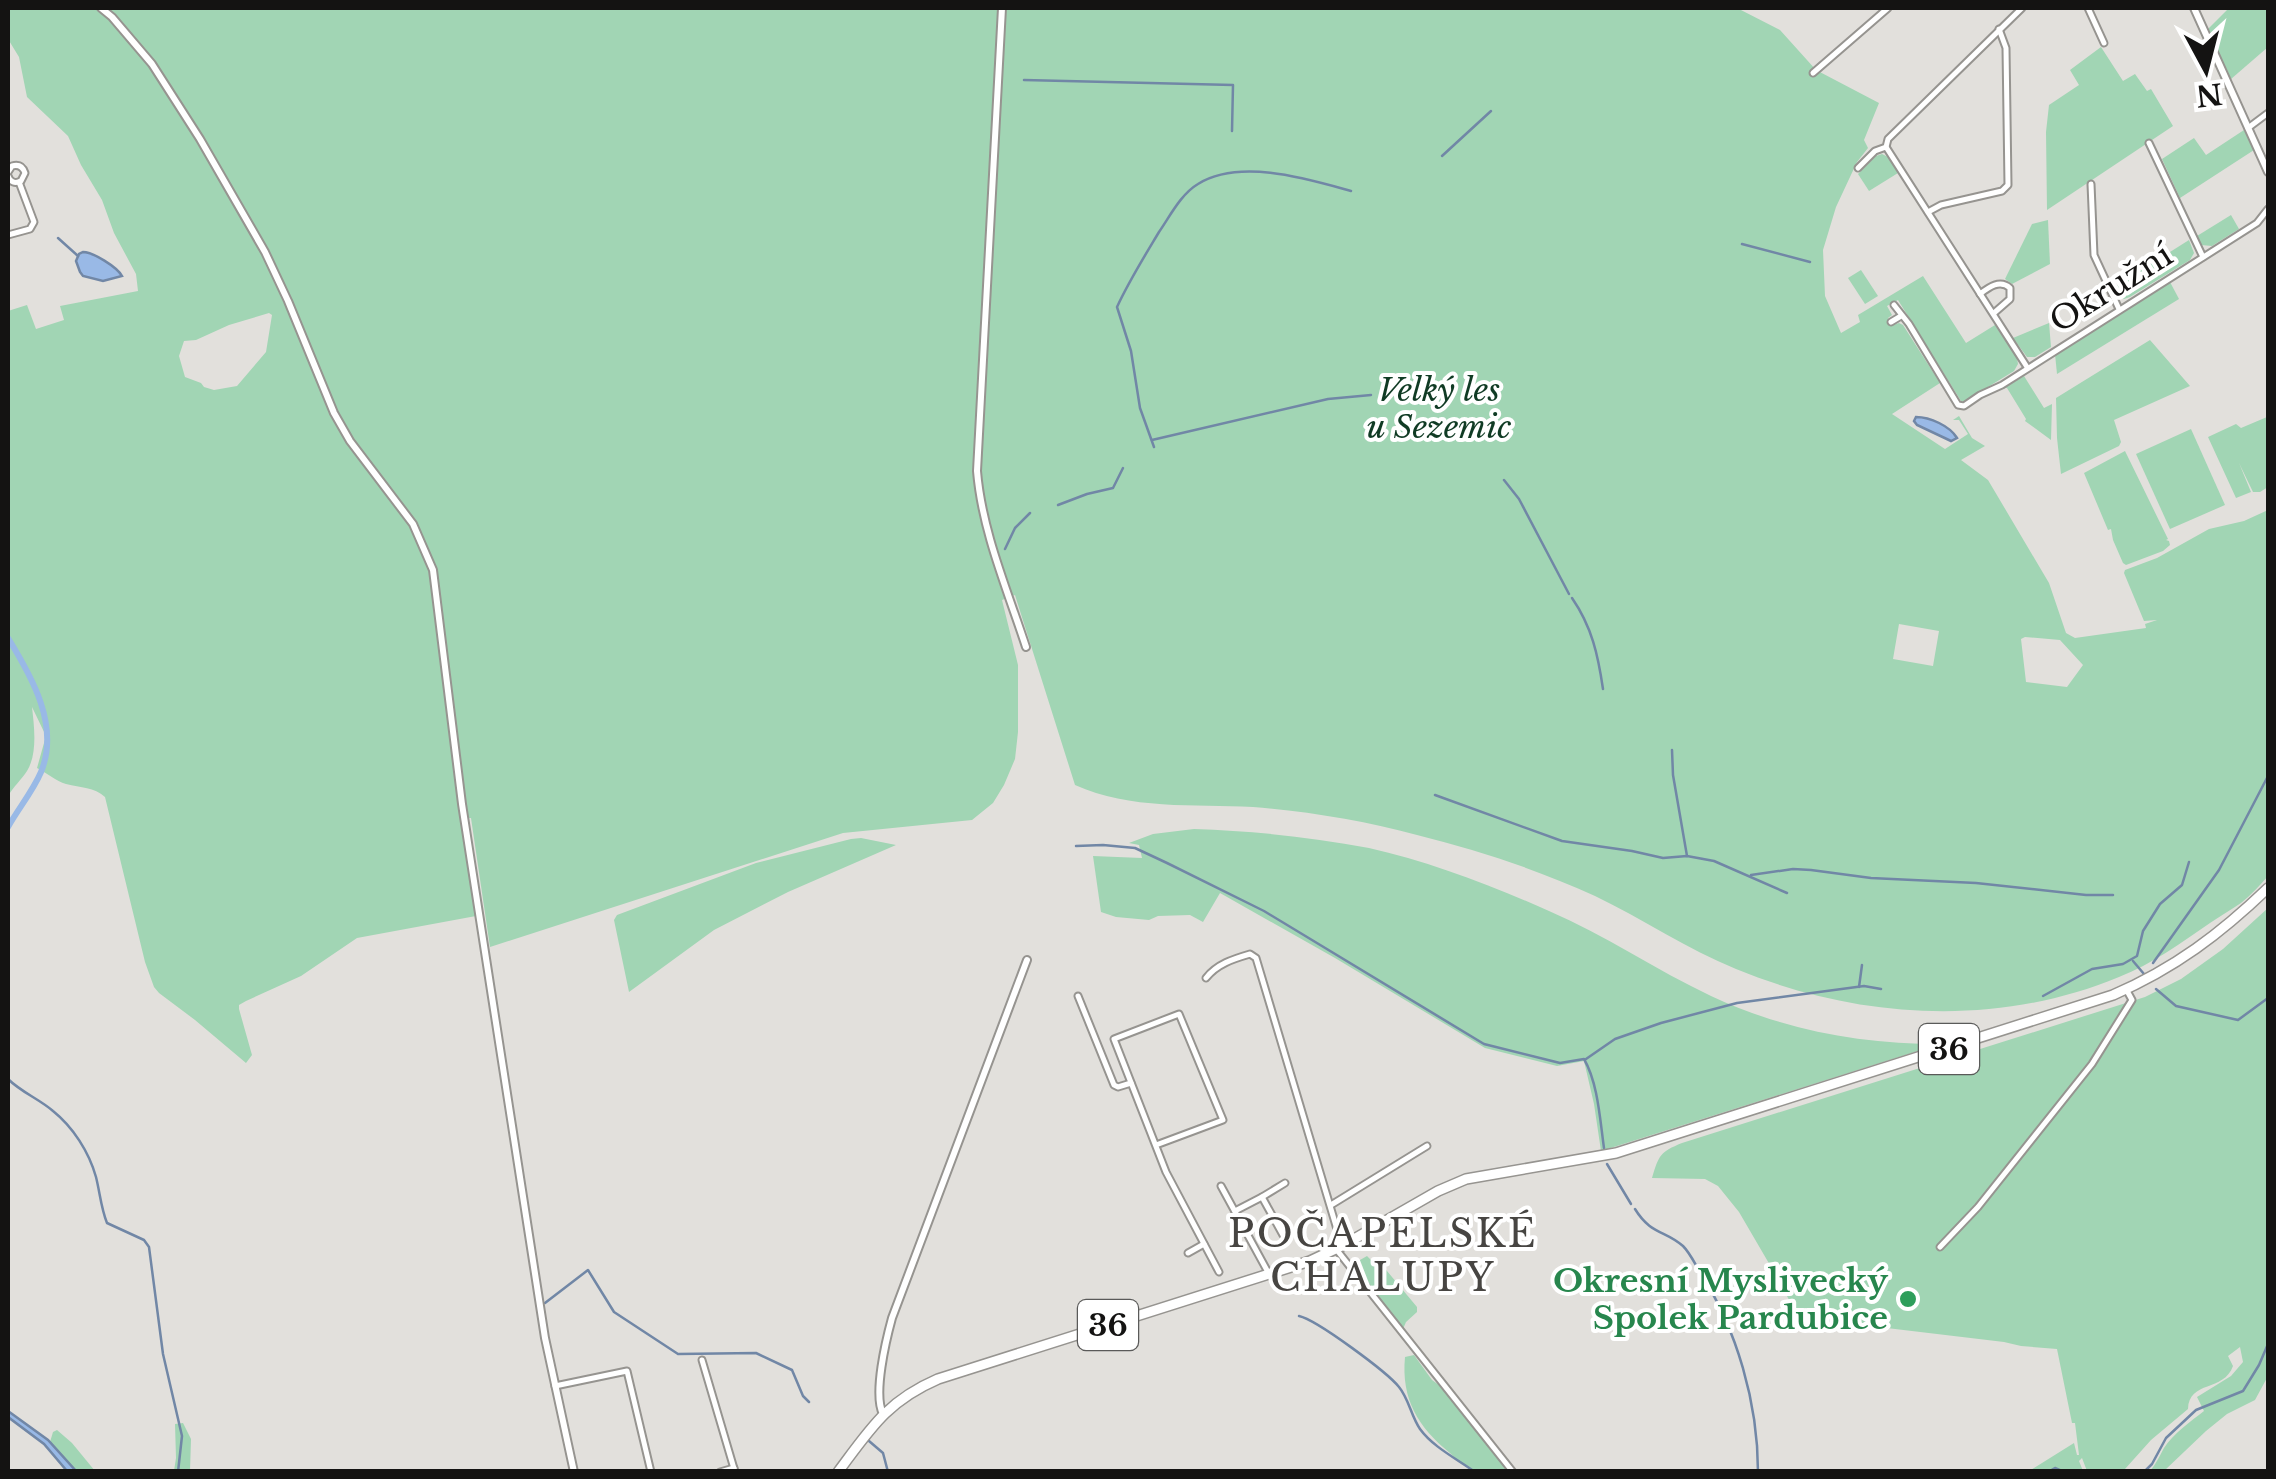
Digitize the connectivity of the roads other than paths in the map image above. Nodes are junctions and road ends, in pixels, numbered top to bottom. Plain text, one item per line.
1 (101, 8) edge
2 (1002, 8) edge
3 (1888, 8) edge
4 (2022, 8) edge
5 (2088, 8) edge
6 (2194, 8) edge
7 (1999, 29) junction
8 (2104, 42) dead end
9 (1813, 73) dead end
10 (2268, 113) edge
11 (2248, 128) junction
12 (2150, 143) dead end
13 (1886, 147) junction
14 (1858, 168) dead end
15 (2268, 172) edge
16 (8, 174) edge
17 (19, 182) junction
18 (2090, 184) dead end
19 (2268, 208) edge
20 (1928, 212) junction
21 (8, 236) edge
22 (2203, 257) junction
23 (1980, 294) junction
24 (1894, 304) dead end
25 (2119, 310) junction
26 (1992, 313) junction
27 (1901, 316) junction
28 (1892, 322) dead end
29 (2027, 367) junction
30 (1026, 647) dead end
31 (2268, 888) edge
32 (1027, 960) dead end
33 (1206, 978) dead end
34 (2126, 989) junction
35 (1078, 996) dead end
36 (1131, 1083) junction
37 (1156, 1145) junction
38 (1427, 1146) dead end
39 (1286, 1183) dead end
40 (1221, 1186) dead end
41 (1262, 1196) junction
42 (1331, 1205) junction
43 (1235, 1211) junction
44 (1283, 1235) dead end
45 (1204, 1244) junction
46 (1940, 1247) dead end
47 (1339, 1248) junction
48 (1188, 1252) dead end
49 (1219, 1272) dead end
50 (1269, 1274) junction
51 (702, 1360) dead end
52 (554, 1386) junction
53 (883, 1414) junction
54 (734, 1470) edge
55 (574, 1472) edge
56 (651, 1472) edge
57 (720, 1472) edge
58 (838, 1472) edge
59 (1513, 1472) edge

1 - 52 street
2 - 30 street
3 - 9 street
4 - 7 street
5 - 8 street
6 - 11 street
7 - 13 street
7 - 20 street
10 - 11 street
11 - 15 street
12 - 22 street
13 - 14 street
13 - 20 street, Okružní
16 - 17 street
16 - 17 street
17 - 21 street
18 - 25 street
19 - 22 street, Okružní
20 - 23 street, Okružní
22 - 25 street, Okružní
23 - 26 street, Okružní
23 - 26 street, Okružní
24 - 27 street
25 - 29 street, Okružní
26 - 29 street, Okružní
27 - 28 street
27 - 29 street
31 - 34 main road, 36
32 - 53 street
33 - 42 street
34 - 46 street
34 - 47 main road, 36
35 - 36 street
36 - 37 street
36 - 37 street
37 - 45 street
38 - 42 street
39 - 41 street
40 - 43 street
41 - 43 street
41 - 44 street
42 - 47 street
43 - 50 street
45 - 48 street
45 - 49 street
47 - 50 main road, 36
47 - 59 street
50 - 53 main road, 36
51 - 54 street
52 - 55 street
52 - 56 street
53 - 58 main road, 36
54 - 57 street

